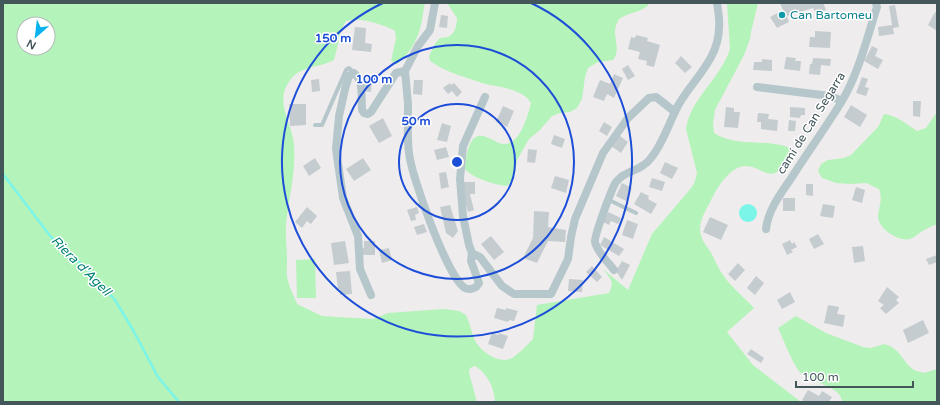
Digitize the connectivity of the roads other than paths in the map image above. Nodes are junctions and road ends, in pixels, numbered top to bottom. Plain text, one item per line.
1 (435, 3) edge
2 (717, 3) edge
3 (876, 3) edge
4 (405, 71) junction
5 (354, 73) junction
6 (757, 88) dead end
7 (485, 97) dead end
8 (842, 101) junction
9 (675, 112) junction
10 (316, 125) dead end
11 (609, 200) junction
12 (636, 213) dead end
13 (766, 229) dead end
14 (472, 253) junction
15 (614, 270) dead end
16 (371, 295) dead end

1 - 4 street
2 - 9 street
3 - 8 street, camí de Can Segarra
4 - 5 street
4 - 14 street
5 - 10 lane
5 - 16 street
6 - 8 street
7 - 14 street
8 - 13 street, camí de Can Segarra
9 - 11 street
9 - 14 street
11 - 12 lane
11 - 15 street

